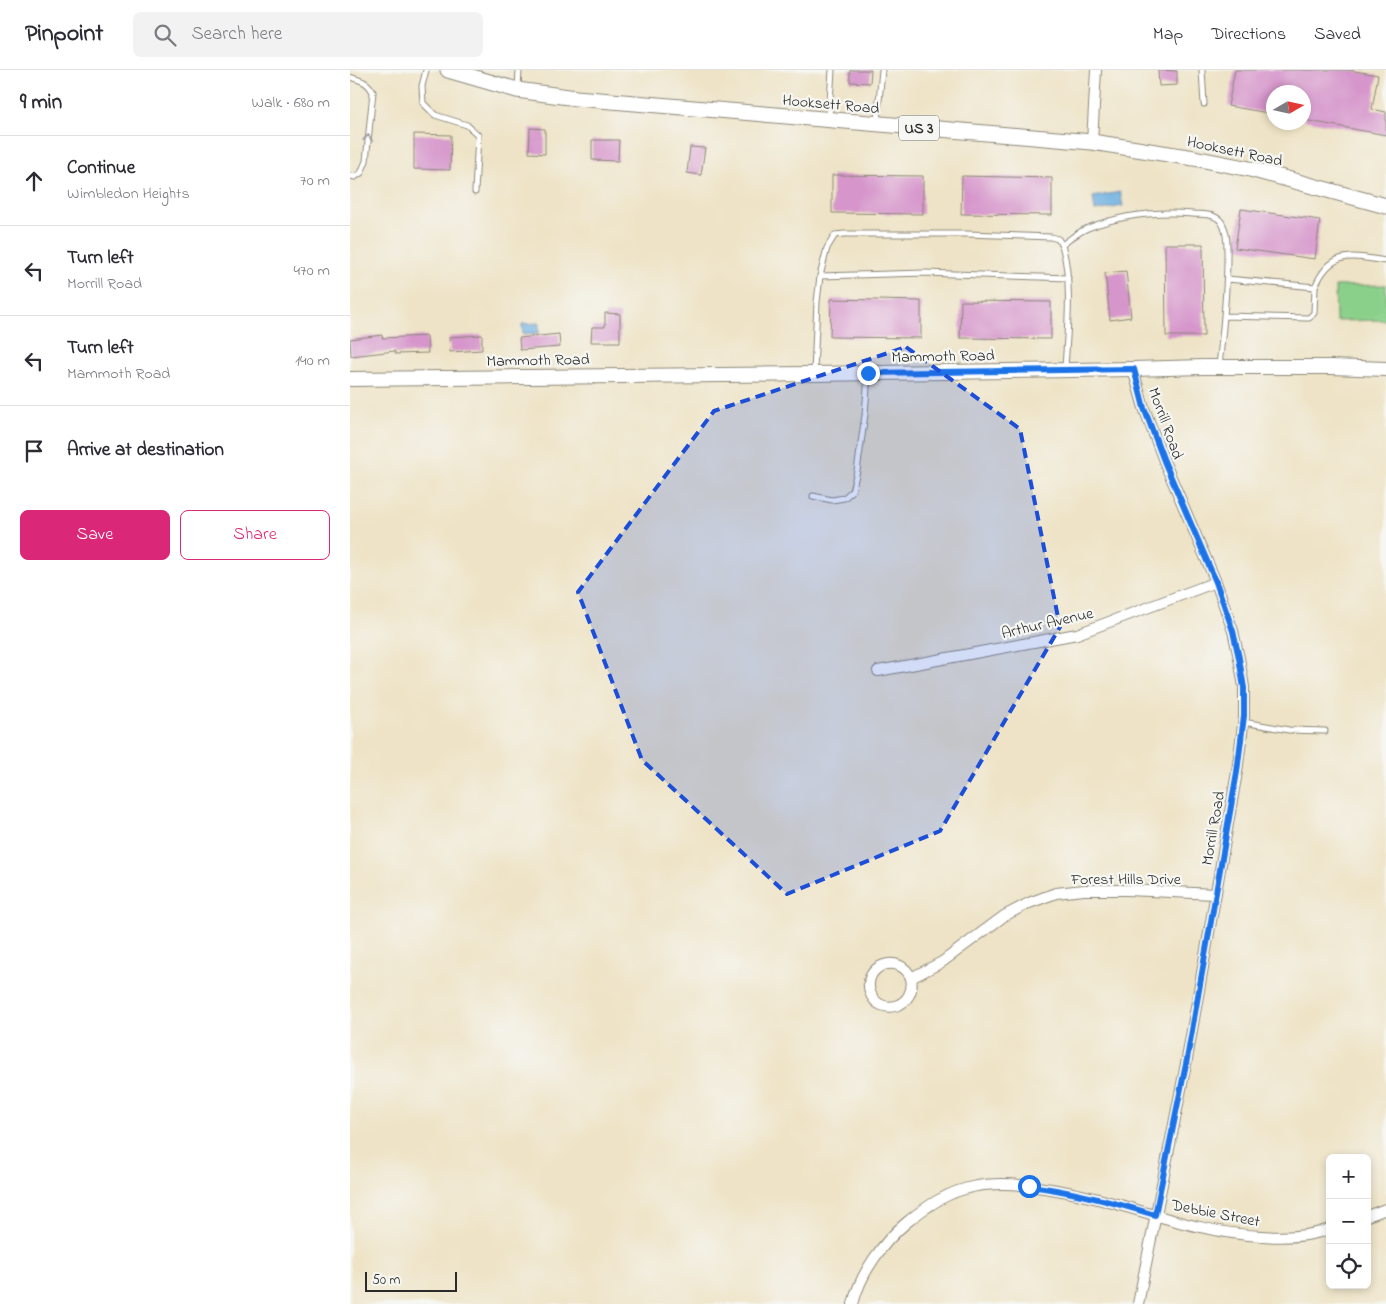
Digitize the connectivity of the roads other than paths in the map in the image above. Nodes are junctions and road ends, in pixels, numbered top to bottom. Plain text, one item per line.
1 (426, 70) edge
2 (448, 70) edge
3 (519, 70) edge
4 (832, 70) edge
5 (882, 70) edge
6 (1096, 70) edge
7 (1202, 70) edge
8 (350, 77) edge
9 (517, 90) junction
10 (1204, 104) dead end
11 (829, 120) junction
12 (876, 124) junction
13 (1092, 142) junction
14 (350, 176) edge
15 (476, 192) dead end
16 (1386, 206) edge
17 (1062, 245) junction
18 (1386, 261) edge
19 (820, 276) junction
20 (1068, 278) junction
21 (1227, 279) junction
22 (1315, 287) junction
23 (1224, 316) junction
24 (1219, 367) junction
25 (1134, 369) junction
26 (1386, 369) edge
27 (1065, 370) junction
28 (868, 373) junction
29 (814, 374) junction
30 (350, 379) edge
31 (813, 496) dead end
32 (1216, 582) junction
33 (878, 671) dead end
34 (1243, 722) junction
35 (1325, 731) dead end
36 (1216, 894) junction
37 (911, 978) junction
38 (1386, 1209) edge
39 (1155, 1215) junction
40 (1371, 1215) edge
41 (1326, 1231) edge
42 (853, 1304) edge
43 (1138, 1304) edge

1 - 15 lane
2 - 9 main road, Hooksett Road / US 3
3 - 9 lane
4 - 11 lane
5 - 12 lane
6 - 13 street
7 - 10 lane
14 -> 8 lane
9 - 11 main road, Hooksett Road / US 3
11 - 12 main road, Hooksett Road / US 3
12 - 13 main road, Hooksett Road / US 3
13 - 16 main road, Hooksett Road / US 3
17 - 19 lane
17 - 20 lane
17 - 21 lane
18 - 22 lane
19 - 20 lane
19 - 29 lane
20 - 27 lane
21 - 22 lane
21 - 23 lane
22 - 23 lane
23 - 24 lane
24 - 25 main road, Mammoth Road
24 - 26 main road, Mammoth Road
25 - 27 main road, Mammoth Road
25 - 32 street, Morrill Road
27 - 28 main road, Mammoth Road
28 - 29 main road, Mammoth Road
28 - 31 lane
29 - 30 main road, Mammoth Road
32 - 33 street, Arthur Avenue
32 - 34 street, Morrill Road
34 - 35 lane
34 - 36 street, Morrill Road
36 - 37 street, Forest Hills Drive
36 - 39 street, Morrill Road
37 - 37 street
38 - 40 street
39 - 41 street, Debbie Street
39 - 42 street, Debbie Street
39 - 43 street, Morrill Road

